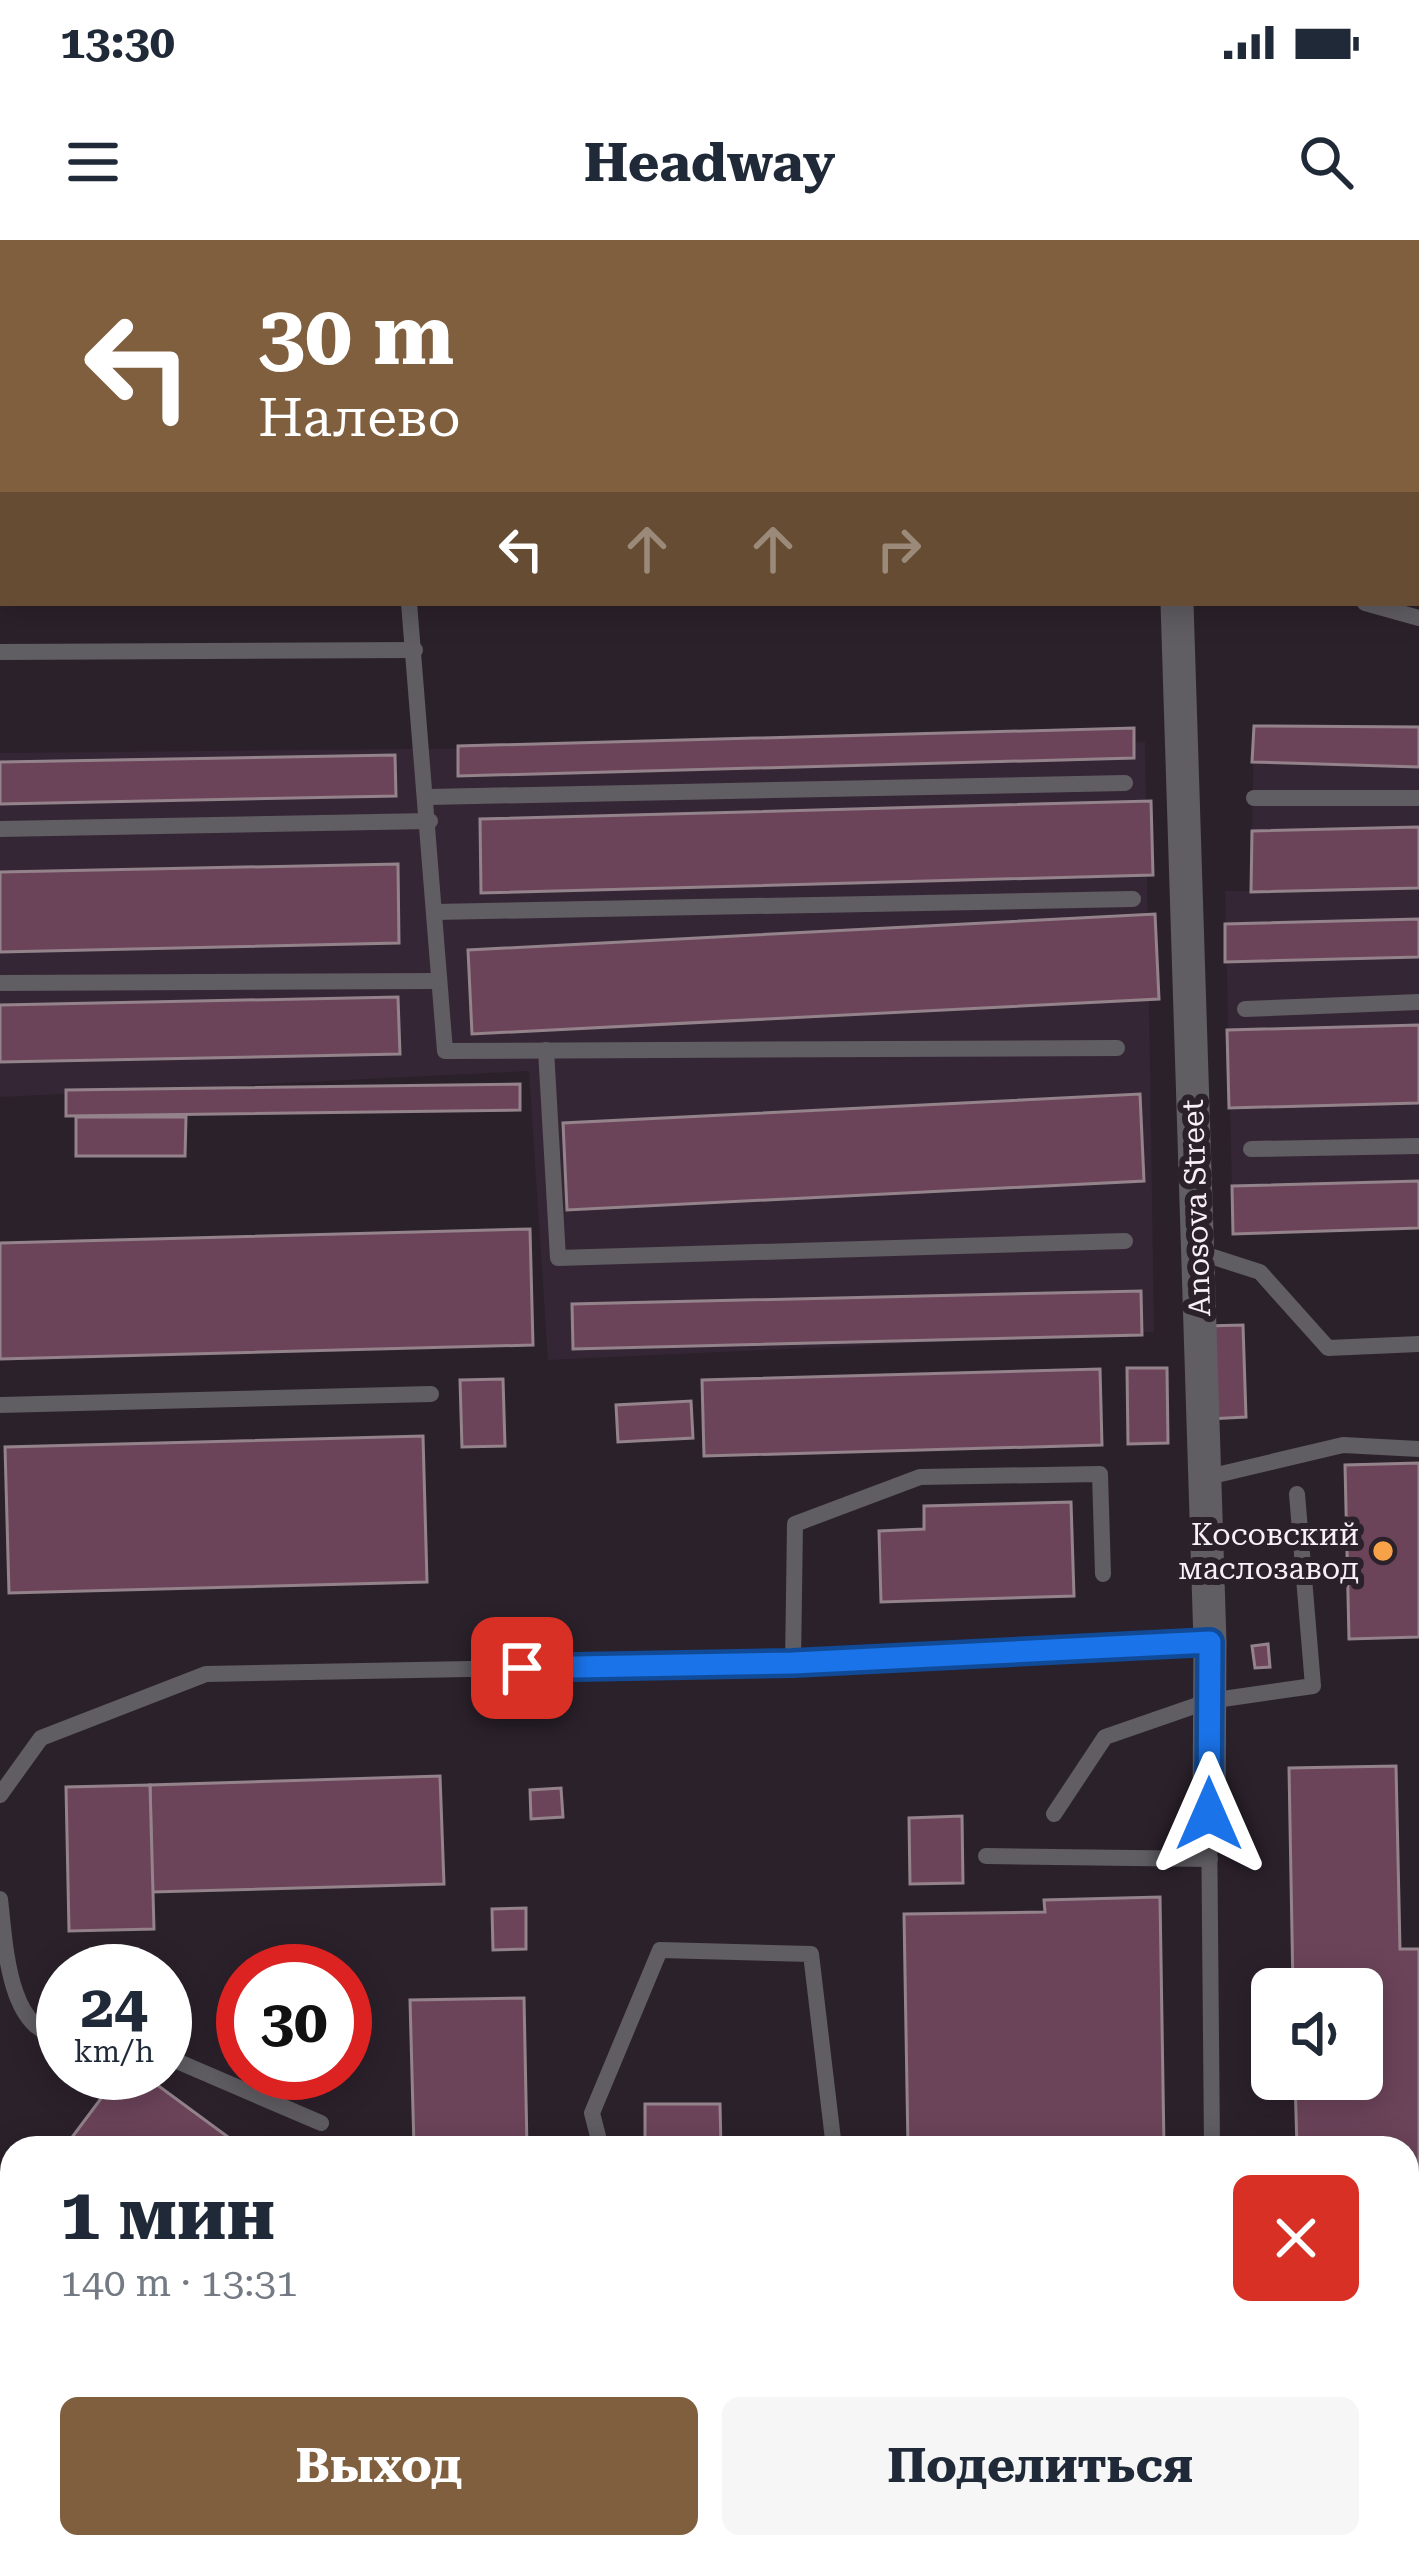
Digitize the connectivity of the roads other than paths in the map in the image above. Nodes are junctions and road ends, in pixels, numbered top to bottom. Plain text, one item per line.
1 (409, 606) edge
2 (1177, 606) edge
3 (1376, 606) edge
4 (1419, 618) edge
5 (415, 650) junction
6 (0, 652) edge
7 (1125, 783) dead end
8 (428, 797) junction
9 (1254, 798) dead end
10 (1419, 798) edge
11 (430, 821) junction
12 (0, 829) edge
13 (1133, 899) dead end
14 (434, 912) junction
15 (436, 980) junction
16 (0, 983) edge
17 (1419, 1002) edge
18 (1245, 1009) dead end
19 (1117, 1048) dead end
20 (546, 1051) junction
21 (1419, 1146) edge
22 (1251, 1149) dead end
23 (1125, 1241) dead end
24 (1197, 1252) junction
25 (1419, 1344) edge
26 (430, 1394) dead end
27 (0, 1405) edge
28 (1419, 1449) edge
29 (1204, 1478) junction
30 (1297, 1494) dead end
31 (1103, 1574) dead end
32 (1210, 1642) junction
33 (793, 1663) junction
34 (1209, 1701) junction
35 (0, 1795) edge
36 (1054, 1814) dead end
37 (1209, 1814) joint
38 (986, 1856) dead end
39 (1210, 1859) junction
40 (0, 1899) edge
41 (36, 2023) edge
42 (192, 2068) edge
43 (321, 2123) dead end
44 (599, 2136) edge
45 (833, 2136) edge
46 (1212, 2136) edge

1 - 5 lane
2 - 24 street, Anosova Street
3 - 4 lane
5 - 6 lane
5 - 8 lane
7 - 8 lane
8 - 11 lane
9 - 10 lane
11 - 12 lane
11 - 14 lane
13 - 14 lane
14 - 15 lane
15 - 16 lane
15 - 20 lane
17 - 18 lane
19 - 20 lane
20 - 23 lane
21 - 22 lane
24 - 25 lane
24 - 29 street, Anosova Street
26 - 27 lane
28 - 29 lane
29 - 32 street, Anosova Street
30 - 34 lane
31 - 33 lane
32 - 33 lane
32 - 34 street, Anosova Street
33 - 35 lane
34 - 36 lane
34 - 37 street, Anosova Street
37 - 39 lane
38 - 39 lane
39 - 46 lane
40 - 41 lane
42 - 43 lane
44 - 45 lane

